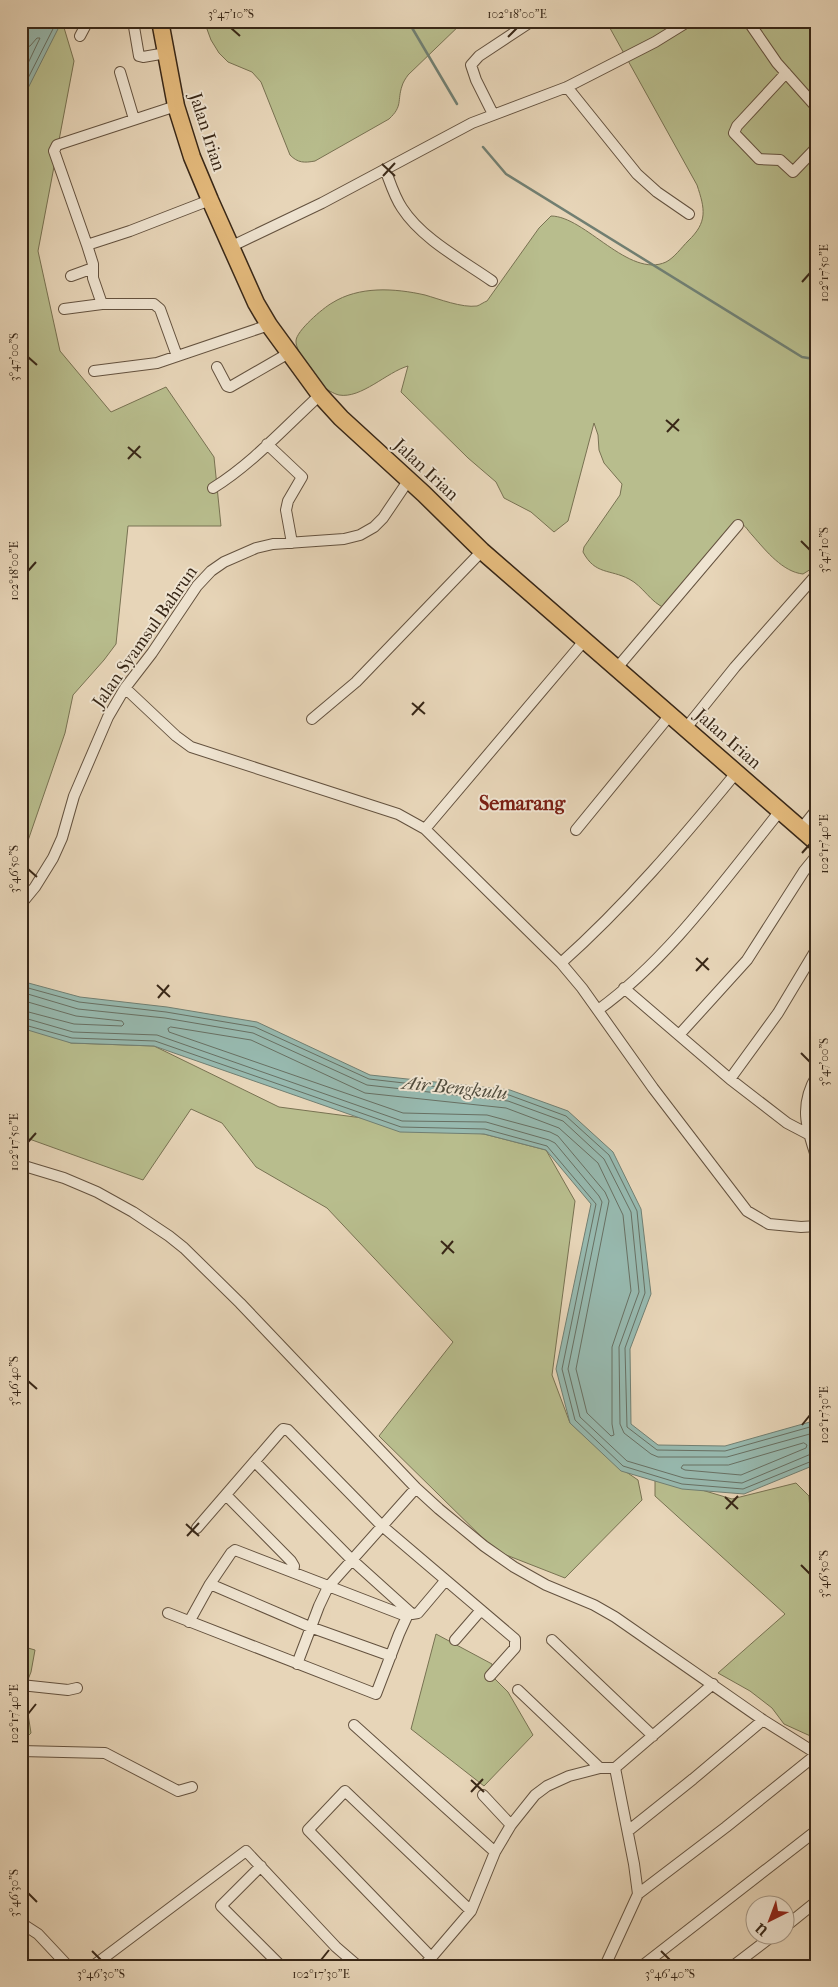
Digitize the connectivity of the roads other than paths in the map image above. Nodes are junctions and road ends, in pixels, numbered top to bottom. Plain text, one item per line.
1 (88, 21) edge
2 (133, 21) edge
3 (160, 21) edge
4 (532, 21) edge
5 (689, 21) edge
6 (748, 21) edge
7 (80, 36) dead end
8 (166, 53) junction
9 (120, 72) dead end
10 (786, 73) junction
11 (567, 87) junction
12 (176, 106) junction
13 (817, 108) edge
14 (493, 114) junction
15 (134, 119) junction
16 (817, 147) edge
17 (385, 169) junction
18 (210, 200) junction
19 (689, 214) dead end
20 (87, 245) junction
21 (230, 247) junction
22 (93, 268) junction
23 (71, 276) dead end
24 (492, 281) dead end
25 (102, 304) junction
26 (64, 309) dead end
27 (269, 325) junction
28 (288, 353) junction
29 (177, 356) junction
30 (217, 368) dead end
31 (94, 371) dead end
32 (320, 395) junction
33 (267, 444) junction
34 (408, 481) junction
35 (213, 488) dead end
36 (738, 525) dead end
37 (292, 543) junction
38 (482, 551) junction
39 (817, 574) edge
40 (584, 641) junction
41 (616, 669) junction
42 (124, 688) junction
43 (670, 715) junction
44 (312, 719) dead end
45 (686, 728) junction
46 (736, 773) junction
47 (817, 809) edge
48 (780, 811) junction
49 (425, 829) junction
50 (800, 829) junction
51 (576, 830) dead end
52 (817, 843) edge
53 (817, 855) edge
54 (22, 903) edge
55 (817, 948) edge
56 (561, 963) junction
57 (624, 988) junction
58 (598, 1010) junction
59 (679, 1035) junction
60 (817, 1075) edge
61 (730, 1079) junction
62 (808, 1134) junction
63 (817, 1159) edge
64 (21, 1164) edge
65 (817, 1226) edge
66 (255, 1462) junction
67 (416, 1488) junction
68 (226, 1495) junction
69 (381, 1526) junction
70 (197, 1528) dead end
71 (351, 1560) junction
72 (293, 1572) junction
73 (445, 1581) junction
74 (210, 1584) junction
75 (328, 1587) junction
76 (481, 1610) junction
77 (168, 1613) dead end
78 (408, 1614) junction
79 (189, 1622) junction
80 (310, 1627) junction
81 (455, 1640) dead end
82 (552, 1640) dead end
83 (391, 1656) junction
84 (297, 1664) junction
85 (490, 1676) dead end
86 (713, 1684) junction
87 (21, 1686) edge
88 (77, 1688) dead end
89 (518, 1690) dead end
90 (763, 1720) junction
91 (354, 1725) dead end
92 (653, 1736) junction
93 (21, 1751) edge
94 (600, 1768) junction
95 (615, 1768) junction
96 (192, 1787) dead end
97 (482, 1795) dead end
98 (511, 1825) junction
99 (817, 1830) edge
100 (628, 1831) junction
101 (495, 1852) junction
102 (261, 1866) junction
103 (638, 1894) junction
104 (817, 1901) edge
105 (471, 1912) junction
106 (796, 1918) edge
107 (21, 1922) edge
108 (762, 1944) edge
109 (431, 1957) junction
110 (68, 1966) edge
111 (93, 1966) edge
112 (281, 1966) edge
113 (358, 1966) edge
114 (424, 1966) edge
115 (606, 1966) edge
116 (642, 1966) edge
117 (733, 1966) edge

1 - 7 street
2 - 8 street
3 - 8 main road, Jalan Irian
4 - 14 street
5 - 11 street
6 - 10 street
8 - 12 main road, Jalan Irian
9 - 15 street
10 - 13 street
10 - 16 street
11 - 14 street
11 - 19 street
12 - 15 street
12 - 18 main road, Jalan Irian
14 - 17 street
15 - 20 street
17 - 21 street
17 - 24 street
18 - 20 street
18 - 21 main road, Jalan Irian
20 - 22 street
21 - 27 main road, Jalan Irian
22 - 23 street
22 - 25 street
25 - 26 street
25 - 29 street
27 - 28 main road, Jalan Irian
27 - 29 street
28 - 30 street
28 - 32 main road, Jalan Irian
29 - 31 street
32 - 33 street
32 - 34 main road, Jalan Irian
33 - 35 street
33 - 37 street
34 - 37 street, Jalan Syamsul Bahrun
34 - 38 main road, Jalan Irian
36 - 41 street
37 - 42 street, Jalan Syamsul Bahrun
38 - 40 main road, Jalan Irian
38 - 44 street
39 - 45 street
40 - 41 main road, Jalan Irian
40 - 49 street
41 - 43 main road, Jalan Irian
42 - 49 street
42 - 54 street, Jalan Syamsul Bahrun
43 - 45 main road, Jalan Irian
43 - 51 street
45 - 46 main road, Jalan Irian
46 - 48 main road, Jalan Irian
46 - 56 street
47 - 50 street
48 - 50 main road, Jalan Irian
48 - 57 street
49 - 56 street
50 - 52 main road, Jalan Irian
53 - 59 street
55 - 61 street
56 - 58 street
57 - 58 street
57 - 59 street
58 - 65 street
59 - 61 street
60 - 62 street
61 - 62 street
62 - 63 street
64 - 67 street
66 - 68 street
66 - 69 street
66 - 71 street
67 - 69 street
67 - 86 street
68 - 70 street
68 - 72 street
69 - 71 street
69 - 73 street
71 - 75 street
71 - 78 street
72 - 74 street
72 - 75 street
73 - 76 street
73 - 78 street
74 - 79 street
74 - 80 street
75 - 78 street
75 - 80 street
76 - 81 street
76 - 85 street
77 - 79 street
78 - 83 street
79 - 84 street
80 - 83 street
80 - 84 street
82 - 92 street
83 - 84 street
86 - 90 street
86 - 92 street
87 - 88 street
89 - 94 street
90 - 100 street
90 - 103 street
91 - 101 street
92 - 95 street
93 - 96 street
94 - 95 street
94 - 98 street
95 - 100 street
97 - 98 street
98 - 101 street
99 - 116 street
100 - 103 street
101 - 105 street
102 - 111 street
102 - 112 street
102 - 113 street
103 - 115 street
104 - 106 street
105 - 109 street
105 - 109 street
107 - 110 street
108 - 117 street
109 - 114 street

